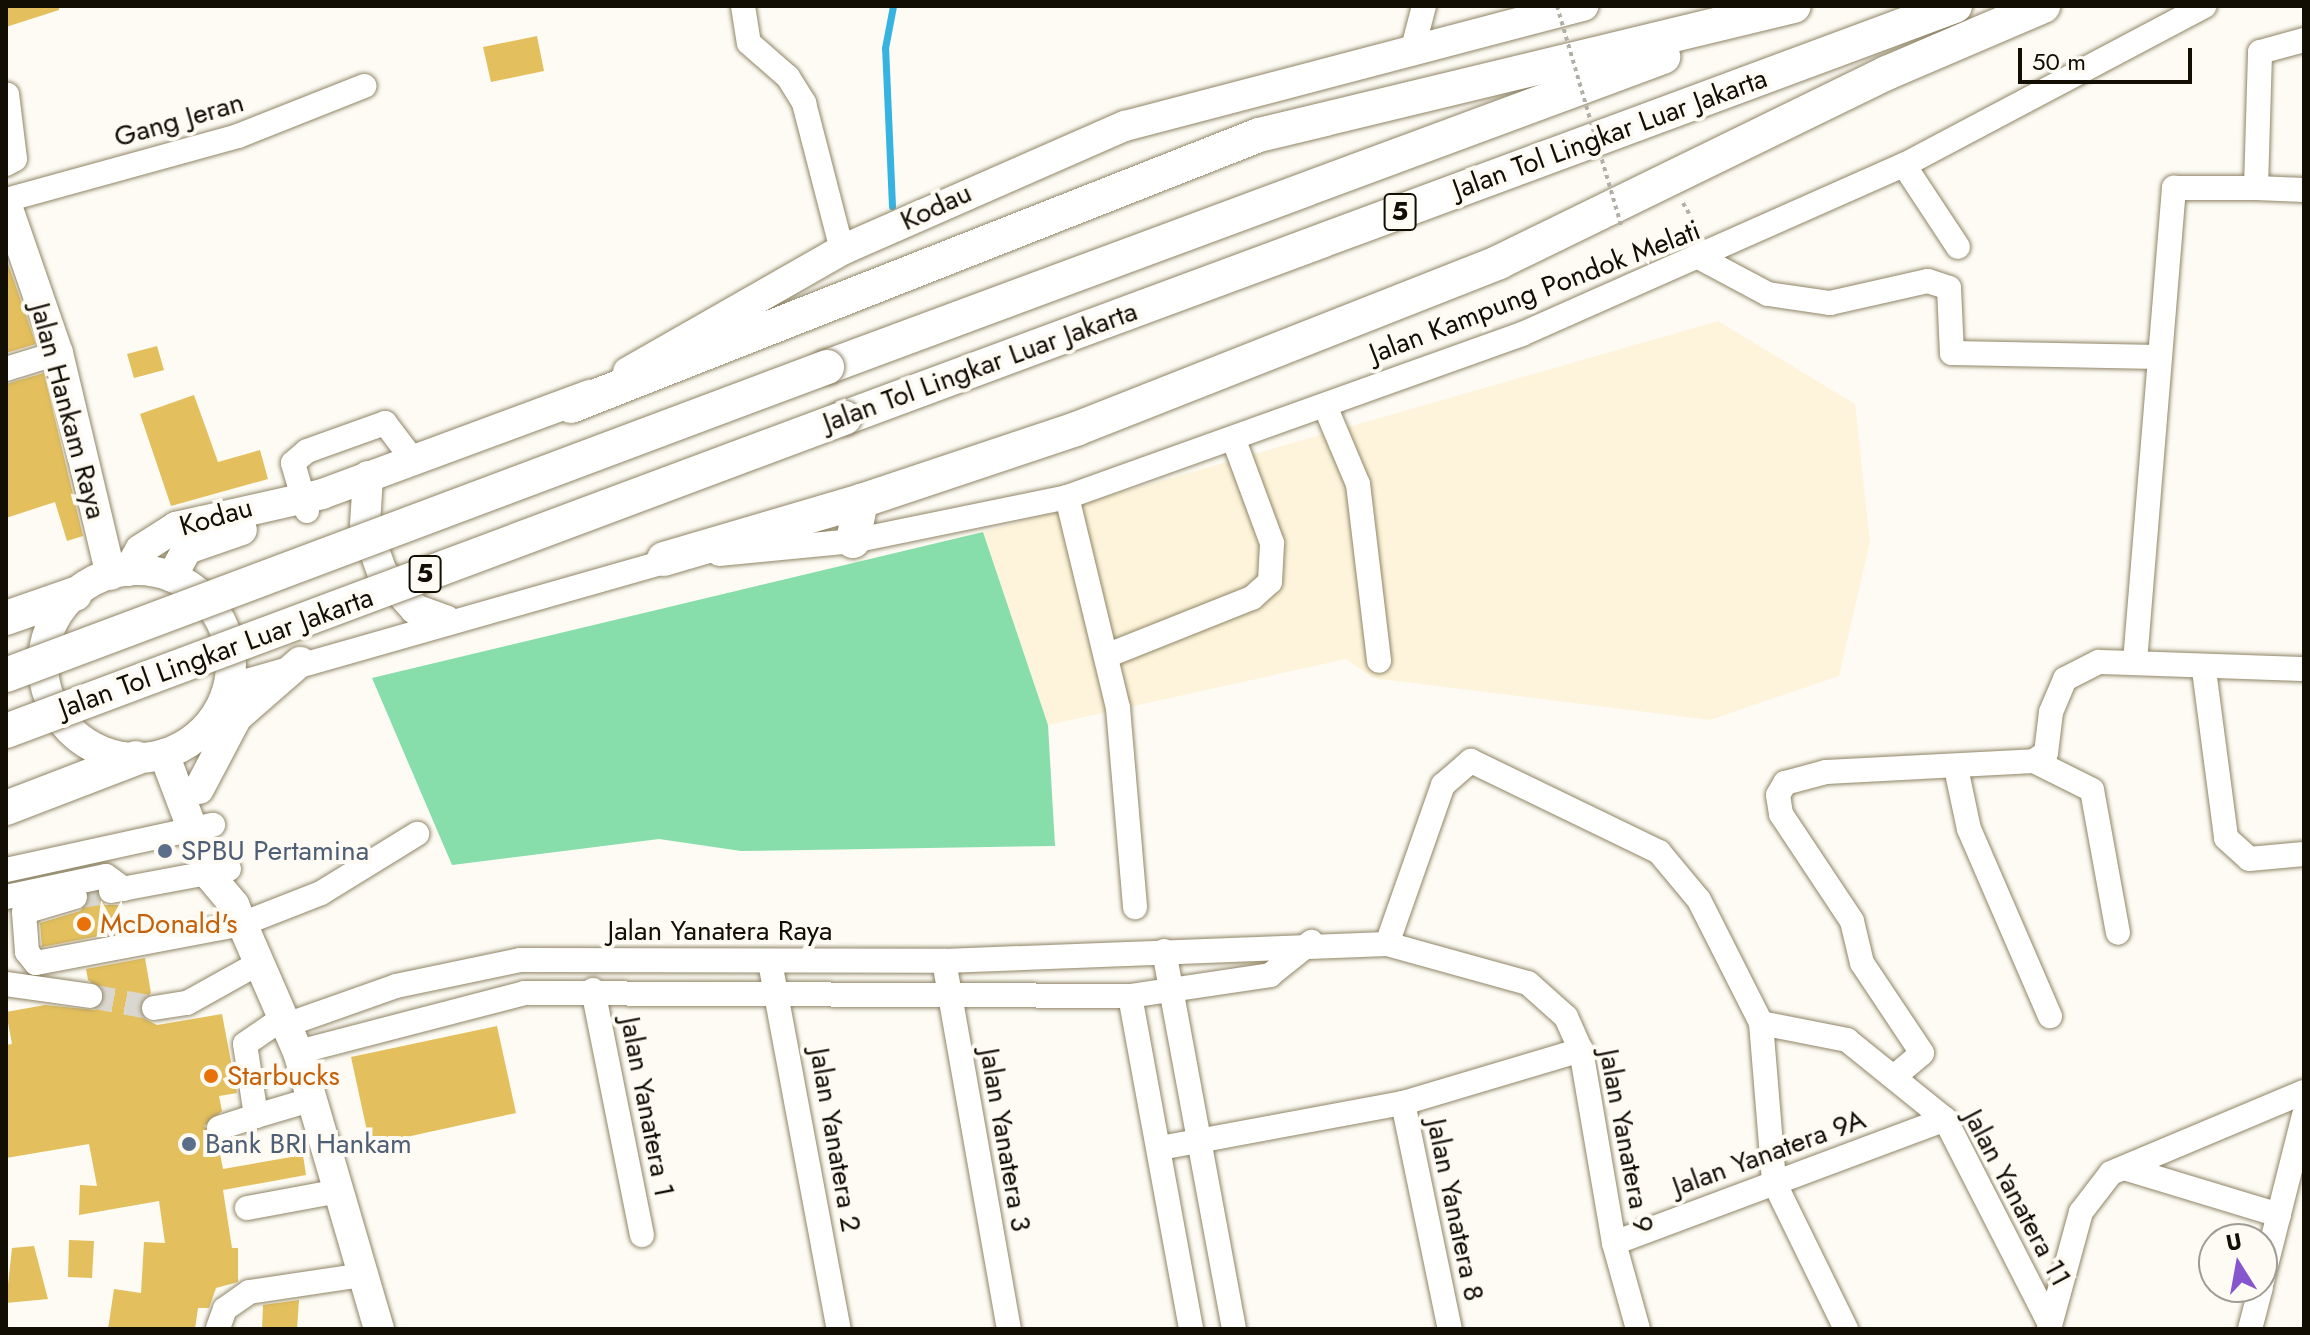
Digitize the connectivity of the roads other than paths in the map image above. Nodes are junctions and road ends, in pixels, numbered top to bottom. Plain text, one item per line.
1 (743, 6) edge
2 (1584, 6) edge
3 (1797, 6) edge
4 (1955, 6) edge
5 (2043, 6) edge
6 (2204, 6) edge
7 (1419, 9) edge
8 (2304, 40) edge
9 (1412, 52) junction
10 (364, 86) dead end
11 (7, 94) edge
12 (6, 164) edge
13 (1904, 165) junction
14 (2256, 188) junction
15 (2304, 190) edge
16 (6, 205) edge
17 (1958, 247) dead end
18 (842, 250) junction
19 (1704, 260) junction
20 (58, 353) junction
21 (2160, 357) junction
22 (6, 369) edge
23 (571, 406) junction
24 (1325, 406) junction
25 (1234, 440) junction
26 (414, 461) junction
27 (368, 476) junction
28 (1067, 497) junction
29 (861, 501) junction
30 (302, 502) junction
31 (248, 517) junction
32 (853, 541) junction
33 (664, 559) junction
34 (119, 573) junction
35 (172, 577) junction
36 (75, 594) junction
37 (6, 618) edge
38 (446, 620) junction
39 (51, 625) junction
40 (1106, 656) junction
41 (312, 658) junction
42 (1379, 661) dead end
43 (2135, 662) junction
44 (2304, 669) edge
45 (2204, 670) junction
46 (6, 675) edge
47 (229, 686) junction
48 (6, 731) edge
49 (161, 753) junction
50 (2034, 761) junction
51 (1956, 768) junction
52 (199, 789) junction
53 (6, 808) edge
54 (203, 828) junction
55 (417, 834) dead end
56 (2304, 854) edge
57 (6, 870) edge
58 (220, 872) junction
59 (6, 897) edge
60 (75, 897) tunnel mouth
61 (1135, 907) dead end
62 (238, 914) junction
63 (2118, 933) dead end
64 (1311, 942) junction
65 (1387, 944) junction
66 (1164, 951) junction
67 (944, 961) junction
68 (770, 962) junction
69 (259, 963) junction
70 (431, 977) junction
71 (6, 984) edge
72 (593, 990) junction
73 (1174, 991) junction
74 (90, 996) tunnel mouth
75 (1130, 996) junction
76 (778, 998) junction
77 (950, 998) junction
78 (154, 1008) tunnel mouth
79 (438, 1011) junction
80 (2050, 1016) dead end
81 (1761, 1023) junction
82 (289, 1032) junction
83 (1581, 1050) junction
84 (1895, 1076) junction
85 (2304, 1092) edge
86 (313, 1099) junction
87 (1403, 1103) junction
88 (2304, 1115) edge
89 (256, 1116) junction
90 (1945, 1119) junction
91 (219, 1128) dead end
92 (1203, 1139) junction
93 (1160, 1148) junction
94 (2124, 1168) junction
95 (1774, 1182) junction
96 (339, 1191) junction
97 (247, 1208) dead end
98 (2279, 1215) junction
99 (2277, 1223) edge
100 (642, 1235) dead end
101 (1614, 1243) junction
102 (363, 1275) junction
103 (2256, 1303) edge
104 (2049, 1326) edge
105 (218, 1328) edge
106 (379, 1329) edge
107 (839, 1329) edge
108 (1009, 1329) edge
109 (1191, 1329) edge
110 (1234, 1329) edge
111 (1450, 1329) edge
112 (1638, 1329) edge
113 (1846, 1329) edge
114 (2250, 1329) edge

1 - 18 street
2 - 9 main road, Kodau
3 - 23 highway
3 - 46 highway, Jalan Tol Lingkar Luar Jakarta / 5, bridge
4 - 48 highway, Jalan Tol Lingkar Luar Jakarta / 5, bridge
5 - 29 highway
6 - 13 street, Jalan Kampung Pondok Melati
7 - 9 street
8 - 14 street
9 - 18 main road, Kodau
10 - 16 street, Gang Jeran
11 - 12 street
13 - 17 street
13 - 19 street, Jalan Kampung Pondok Melati
14 - 15 street
14 - 21 street
16 - 20 main road, Jalan Hankam Raya
18 - 23 main road, Kodau
19 - 21 street
19 - 24 street, Jalan Kampung Pondok Melati
20 - 22 street
20 - 34 main road, Jalan Hankam Raya
21 - 43 street
23 - 26 main road, Kodau
24 - 25 street, Jalan Kampung Pondok Melati
24 - 42 street
25 - 28 street, Jalan Kampung Pondok Melati
25 - 40 street
26 - 27 main road, Kodau
26 - 30 street
27 - 30 main road, Kodau
27 - 38 main road
28 - 32 street, Jalan Kampung Pondok Melati
28 - 40 street
29 - 32 highway
29 - 33 highway
30 - 31 main road, Kodau
31 - 34 main road, Kodau
31 - 35 main road, Kodau
32 - 33 street, Jalan Kampung Pondok Melati
33 - 38 street, Jalan Kampung Pondok Melati
34 - 35 main road
34 - 36 main road
35 - 47 main road
36 - 37 highway
36 - 39 main road
37 - 39 highway
38 - 41 street, Jalan Kampung Pondok Melati
39 - 49 main road
40 - 61 street
41 - 47 street, Jalan Kampung Pondok Melati
41 - 52 main road
43 - 45 street
43 - 50 street
44 - 45 street
45 - 56 street
47 - 49 main road
49 - 52 main road
49 - 53 highway
49 - 54 main road
50 - 51 street
50 - 63 street
51 - 80 street
51 - 84 street
52 - 54 main road
54 - 57 street
54 - 58 main road
55 - 62 street
58 - 59 street
58 - 62 main road
60 - 62 street
62 - 69 main road
64 - 65 street, Jalan Yanatera Raya
64 - 66 street, Jalan Yanatera Raya
64 - 73 street
65 - 81 street
65 - 83 street, Jalan Yanatera 9
66 - 67 street, Jalan Yanatera Raya
66 - 73 street
67 - 68 street, Jalan Yanatera Raya
67 - 77 street, Jalan Yanatera 3
68 - 70 street, Jalan Yanatera Raya
68 - 76 street, Jalan Yanatera 2
69 - 78 street
69 - 82 main road
70 - 79 street
70 - 82 street, Jalan Yanatera Raya
71 - 74 street
72 - 76 street
72 - 79 street
72 - 100 street, Jalan Yanatera 1
73 - 75 street
73 - 92 street
75 - 77 street
75 - 93 street
76 - 77 street
76 - 107 street, Jalan Yanatera 2
77 - 108 street, Jalan Yanatera 3
79 - 82 street
81 - 84 street, Jalan Yanatera 11
81 - 95 street
82 - 86 main road
82 - 89 street
83 - 87 street
83 - 101 street, Jalan Yanatera 9
84 - 90 street, Jalan Yanatera 11
85 - 94 street
86 - 89 street
86 - 96 main road
87 - 92 street
87 - 111 street, Jalan Yanatera 8
88 - 98 street
89 - 91 street
90 - 95 street, Jalan Yanatera 9A
90 - 104 street, Jalan Yanatera 11
92 - 93 street
92 - 110 street
93 - 109 street
94 - 98 street
94 - 104 street
95 - 101 street, Jalan Yanatera 9A
95 - 113 street
96 - 97 street
96 - 102 main road
98 - 99 street
101 - 112 street, Jalan Yanatera 9
102 - 105 street
102 - 106 main road
103 - 114 street

